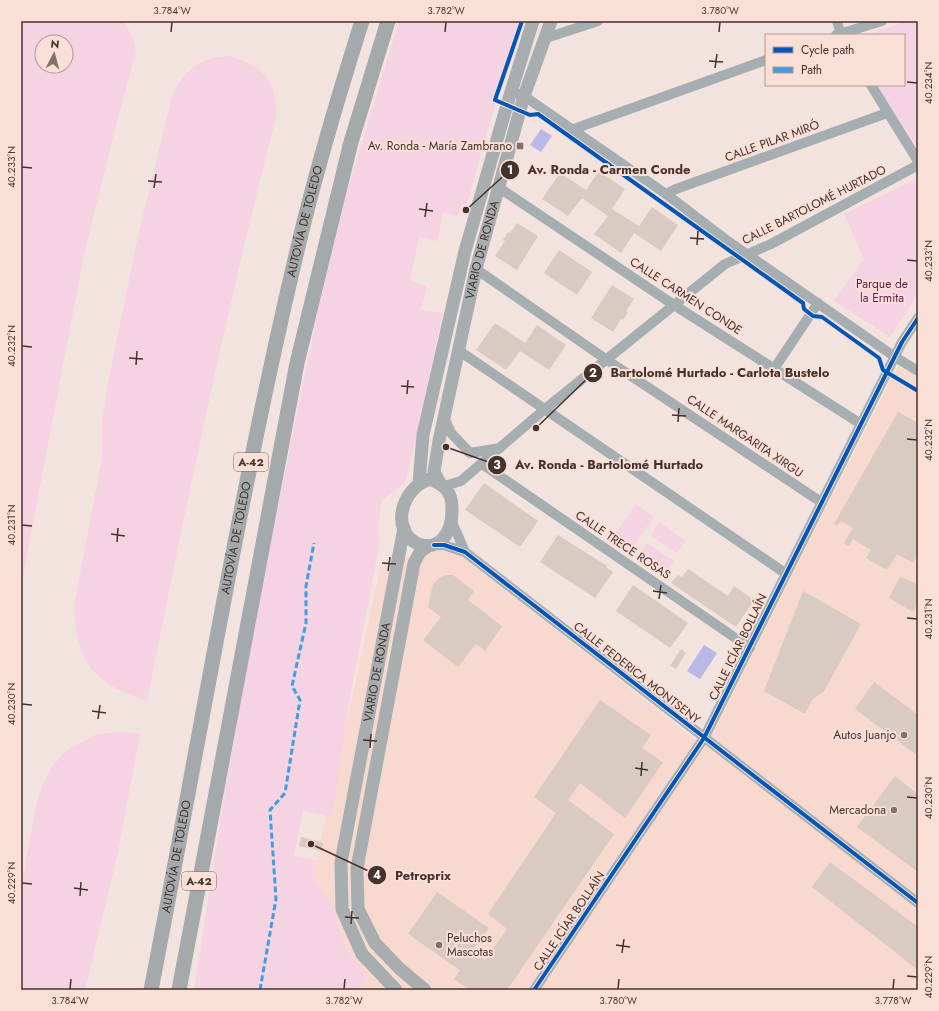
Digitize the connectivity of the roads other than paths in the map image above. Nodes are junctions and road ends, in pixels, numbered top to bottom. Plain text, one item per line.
1 (362, 21) edge
2 (388, 21) edge
3 (533, 21) edge
4 (552, 21) edge
5 (598, 21) edge
6 (837, 21) edge
7 (882, 21) edge
8 (839, 34) edge
9 (842, 34) edge
10 (546, 38) junction
11 (765, 60) edge
12 (872, 86) edge
13 (511, 91) junction
14 (524, 96) junction
15 (887, 113) junction
16 (571, 130) junction
17 (918, 161) edge
18 (918, 165) edge
19 (498, 187) junction
20 (666, 194) junction
21 (747, 254) junction
22 (476, 269) junction
23 (818, 303) junction
24 (674, 306) junction
25 (918, 318) edge
26 (458, 350) junction
27 (895, 358) junction
28 (607, 360) junction
29 (774, 369) junction
30 (918, 372) edge
31 (545, 409) junction
32 (444, 417) junction
33 (861, 424) junction
34 (500, 448) junction
35 (482, 464) junction
36 (462, 481) junction
37 (419, 483) junction
38 (442, 485) junction
39 (821, 502) junction
40 (452, 503) junction
41 (452, 522) junction
42 (404, 528) junction
43 (431, 546) junction
44 (465, 552) junction
45 (785, 573) junction
46 (750, 648) junction
47 (704, 738) junction
48 (918, 903) edge
49 (151, 990) edge
50 (179, 990) edge
51 (396, 990) edge
52 (425, 990) edge
53 (534, 990) edge

1 - 49 highway, AUTOVÍA DE TOLEDO / A-42
2 - 50 highway, AUTOVÍA DE TOLEDO / A-42
3 - 13 main road, VIARIO DE RONDA
4 - 10 main road, VIARIO DE RONDA
5 - 10 street
6 - 8 street
7 - 9 street
10 - 14 main road, VIARIO DE RONDA
11 - 16 street
12 - 15 street
13 - 14 street
13 - 37 main road, VIARIO DE RONDA
14 - 16 street
14 - 19 main road, VIARIO DE RONDA
15 - 17 street
15 - 20 street, CALLE PILAR MIRÓ
16 - 20 street
18 - 21 street, CALLE BARTOLOMÉ HURTADO
19 - 22 main road, VIARIO DE RONDA
19 - 24 street, CALLE CARMEN CONDE
20 - 21 street
21 - 23 street
21 - 24 street, CALLE BARTOLOMÉ HURTADO
22 - 26 main road, VIARIO DE RONDA
22 - 28 street, CALLE MARGARITA XIRGU
23 - 27 street
23 - 29 street
24 - 28 street, CALLE BARTOLOMÉ HURTADO
24 - 29 street, CALLE CARMEN CONDE
25 - 27 street, CALLE ICÍAR BOLLAÍN
26 - 31 street
26 - 32 main road, VIARIO DE RONDA
27 - 30 street
27 - 33 street, CALLE ICÍAR BOLLAÍN
28 - 31 street, CALLE BARTOLOMÉ HURTADO
28 - 39 street, CALLE MARGARITA XIRGU
29 - 33 street, CALLE CARMEN CONDE
31 - 34 street, CALLE BARTOLOMÉ HURTADO
31 - 45 street
32 - 34 street
32 - 38 main road, VIARIO DE RONDA
33 - 39 street, CALLE ICÍAR BOLLAÍN
34 - 35 street, CALLE BARTOLOMÉ HURTADO
35 - 36 street, CALLE BARTOLOMÉ HURTADO
35 - 46 street, CALLE TRECE ROSAS
36 - 38 street, CALLE BARTOLOMÉ HURTADO
36 - 40 street, CALLE BARTOLOMÉ HURTADO
37 - 38 main road
37 - 42 main road
38 - 40 main road
39 - 45 street, CALLE ICÍAR BOLLAÍN
40 - 41 main road
41 - 43 main road
41 - 44 street, CALLE FEDERICA MONTSENY
42 - 43 main road
42 - 51 main road, VIARIO DE RONDA
43 - 44 street, CALLE FEDERICA MONTSENY
43 - 52 main road, VIARIO DE RONDA
44 - 47 street, CALLE FEDERICA MONTSENY
45 - 46 street, CALLE ICÍAR BOLLAÍN
46 - 47 street, CALLE ICÍAR BOLLAÍN
47 - 48 street, CALLE FEDERICA MONTSENY
47 - 53 street, CALLE ICÍAR BOLLAÍN

